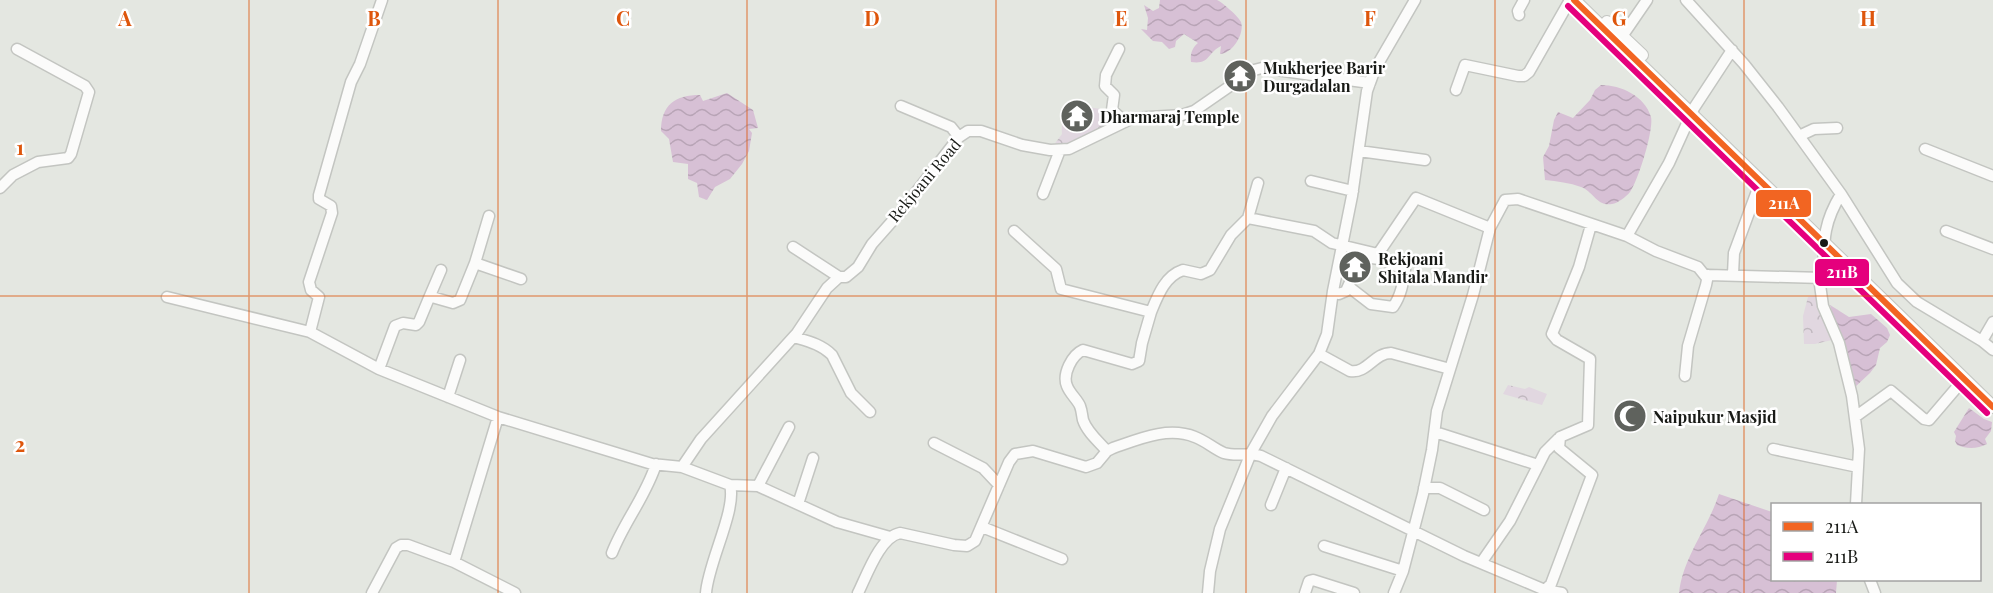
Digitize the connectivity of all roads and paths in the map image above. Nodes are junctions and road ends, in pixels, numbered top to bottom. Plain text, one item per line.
1 (382, 0) edge
2 (1415, 0) edge
3 (1524, 0) edge
4 (1572, 0) edge
5 (1585, 0) edge
6 (1647, 0) edge
7 (1687, 0) edge
8 (1519, 15) dead end
9 (1623, 35) junction
10 (1119, 49) dead end
11 (17, 50) dead end
12 (1732, 50) junction
13 (1370, 83) junction
14 (1456, 90) dead end
15 (901, 106) dead end
16 (1692, 112) junction
17 (1125, 122) junction
18 (1837, 128) dead end
19 (1799, 136) junction
20 (959, 137) junction
21 (1924, 149) dead end
22 (1060, 150) junction
23 (1359, 151) junction
24 (1425, 160) dead end
25 (1993, 176) edge
26 (1311, 181) dead end
27 (1258, 183) dead end
28 (1760, 183) junction
29 (0, 188) edge
30 (1353, 191) junction
31 (1043, 194) dead end
32 (1841, 194) junction
33 (489, 216) dead end
34 (1248, 218) junction
35 (1591, 225) junction
36 (1490, 228) junction
37 (1014, 231) dead end
38 (1946, 231) dead end
39 (1627, 236) junction
40 (1824, 238) junction
41 (1343, 246) junction
42 (793, 247) dead end
43 (1993, 249) edge
44 (474, 263) junction
45 (441, 270) dead end
46 (1733, 274) junction
47 (1708, 275) junction
48 (839, 277) junction
49 (1823, 278) junction
50 (521, 279) dead end
51 (1349, 287) junction
52 (1333, 291) junction
53 (167, 297) dead end
54 (429, 298) junction
55 (1151, 312) junction
56 (1993, 322) edge
57 (310, 332) junction
58 (794, 337) junction
59 (1982, 341) junction
60 (1993, 350) edge
61 (1319, 354) junction
62 (460, 360) dead end
63 (379, 369) junction
64 (1450, 369) junction
65 (1685, 376) dead end
66 (1964, 379) junction
67 (448, 397) junction
68 (1993, 400) edge
69 (1993, 407) edge
70 (870, 412) dead end
71 (498, 417) junction
72 (1855, 417) junction
73 (789, 427) dead end
74 (1435, 432) junction
75 (1560, 437) junction
76 (934, 444) dead end
77 (1773, 449) dead end
78 (1107, 451) junction
79 (1251, 453) junction
80 (813, 458) dead end
81 (656, 464) junction
82 (1538, 465) junction
83 (682, 467) junction
84 (1858, 467) junction
85 (1286, 468) junction
86 (730, 485) junction
87 (999, 485) junction
88 (758, 486) junction
89 (1424, 488) junction
90 (1856, 503) edge
91 (798, 504) junction
92 (1271, 505) dead end
93 (1484, 510) dead end
94 (982, 527) junction
95 (1414, 531) junction
96 (890, 537) junction
97 (1324, 546) dead end
98 (612, 553) dead end
99 (1062, 559) dead end
100 (454, 562) junction
101 (1481, 563) junction
102 (1403, 571) junction
103 (1543, 591) edge
104 (372, 593) edge
105 (515, 593) edge
106 (706, 593) edge
107 (858, 593) edge
108 (1208, 593) edge
109 (1305, 593) edge
110 (1354, 593) edge
111 (1394, 593) edge
112 (1562, 593) edge

1 - 57 street
2 - 13 street
3 - 8 street
4 - 14 street
4 - 16 main road
5 - 9 main road
6 - 9 street
7 - 12 street
9 - 16 main road
10 - 17 street
11 - 29 street
12 - 16 street
12 - 19 street
13 - 17 street, Rekjoani Road
13 - 23 street
15 - 20 street
16 - 28 main road
16 - 39 street
16 - 40 main road
17 - 22 street, Rekjoani Road
18 - 19 street
19 - 32 street
20 - 22 street, Rekjoani Road
20 - 48 street, Rekjoani Road
21 - 25 street
22 - 31 street
23 - 24 street
23 - 30 street
26 - 30 street
27 - 34 street
28 - 40 main road
28 - 46 street
30 - 41 street
32 - 40 street
32 - 59 street
33 - 44 street
34 - 41 street
34 - 55 street
35 - 36 street
35 - 39 street
35 - 75 street
36 - 41 street
36 - 64 street
37 - 55 street
38 - 43 street
39 - 47 street
40 - 49 street
40 - 66 main road
40 - 68 main road
41 - 52 street
42 - 48 street
44 - 50 street
44 - 54 street
45 - 54 street
46 - 47 street
46 - 49 street
47 - 65 street
48 - 58 street, Rekjoani Road
49 - 72 street
51 - 51 street
51 - 52 street
52 - 61 street
53 - 57 street
54 - 63 street
55 - 78 street
56 - 59 street
57 - 63 street
58 - 70 street
58 - 83 street, Rekjoani Road
59 - 60 street
61 - 64 street
61 - 79 street
62 - 67 street
63 - 67 street
64 - 74 street
66 - 69 main road
66 - 72 street
67 - 71 street
71 - 81 street
71 - 100 street
72 - 84 street
73 - 88 street
74 - 82 street
74 - 89 street
75 - 82 street
75 - 103 street
76 - 87 street
77 - 84 street
78 - 79 street
78 - 87 street
79 - 85 street
79 - 108 street
80 - 91 street
81 - 83 street
81 - 98 street
82 - 101 street
83 - 86 street
84 - 90 street
85 - 92 street
85 - 95 street
86 - 88 street
86 - 106 street
87 - 94 street
88 - 91 street
89 - 93 street
89 - 95 street
91 - 96 street
94 - 96 street
94 - 99 street
95 - 101 street
95 - 102 street
96 - 107 street
97 - 102 street
100 - 104 street
100 - 105 street
101 - 103 street
102 - 111 street
103 - 112 street
109 - 110 street

